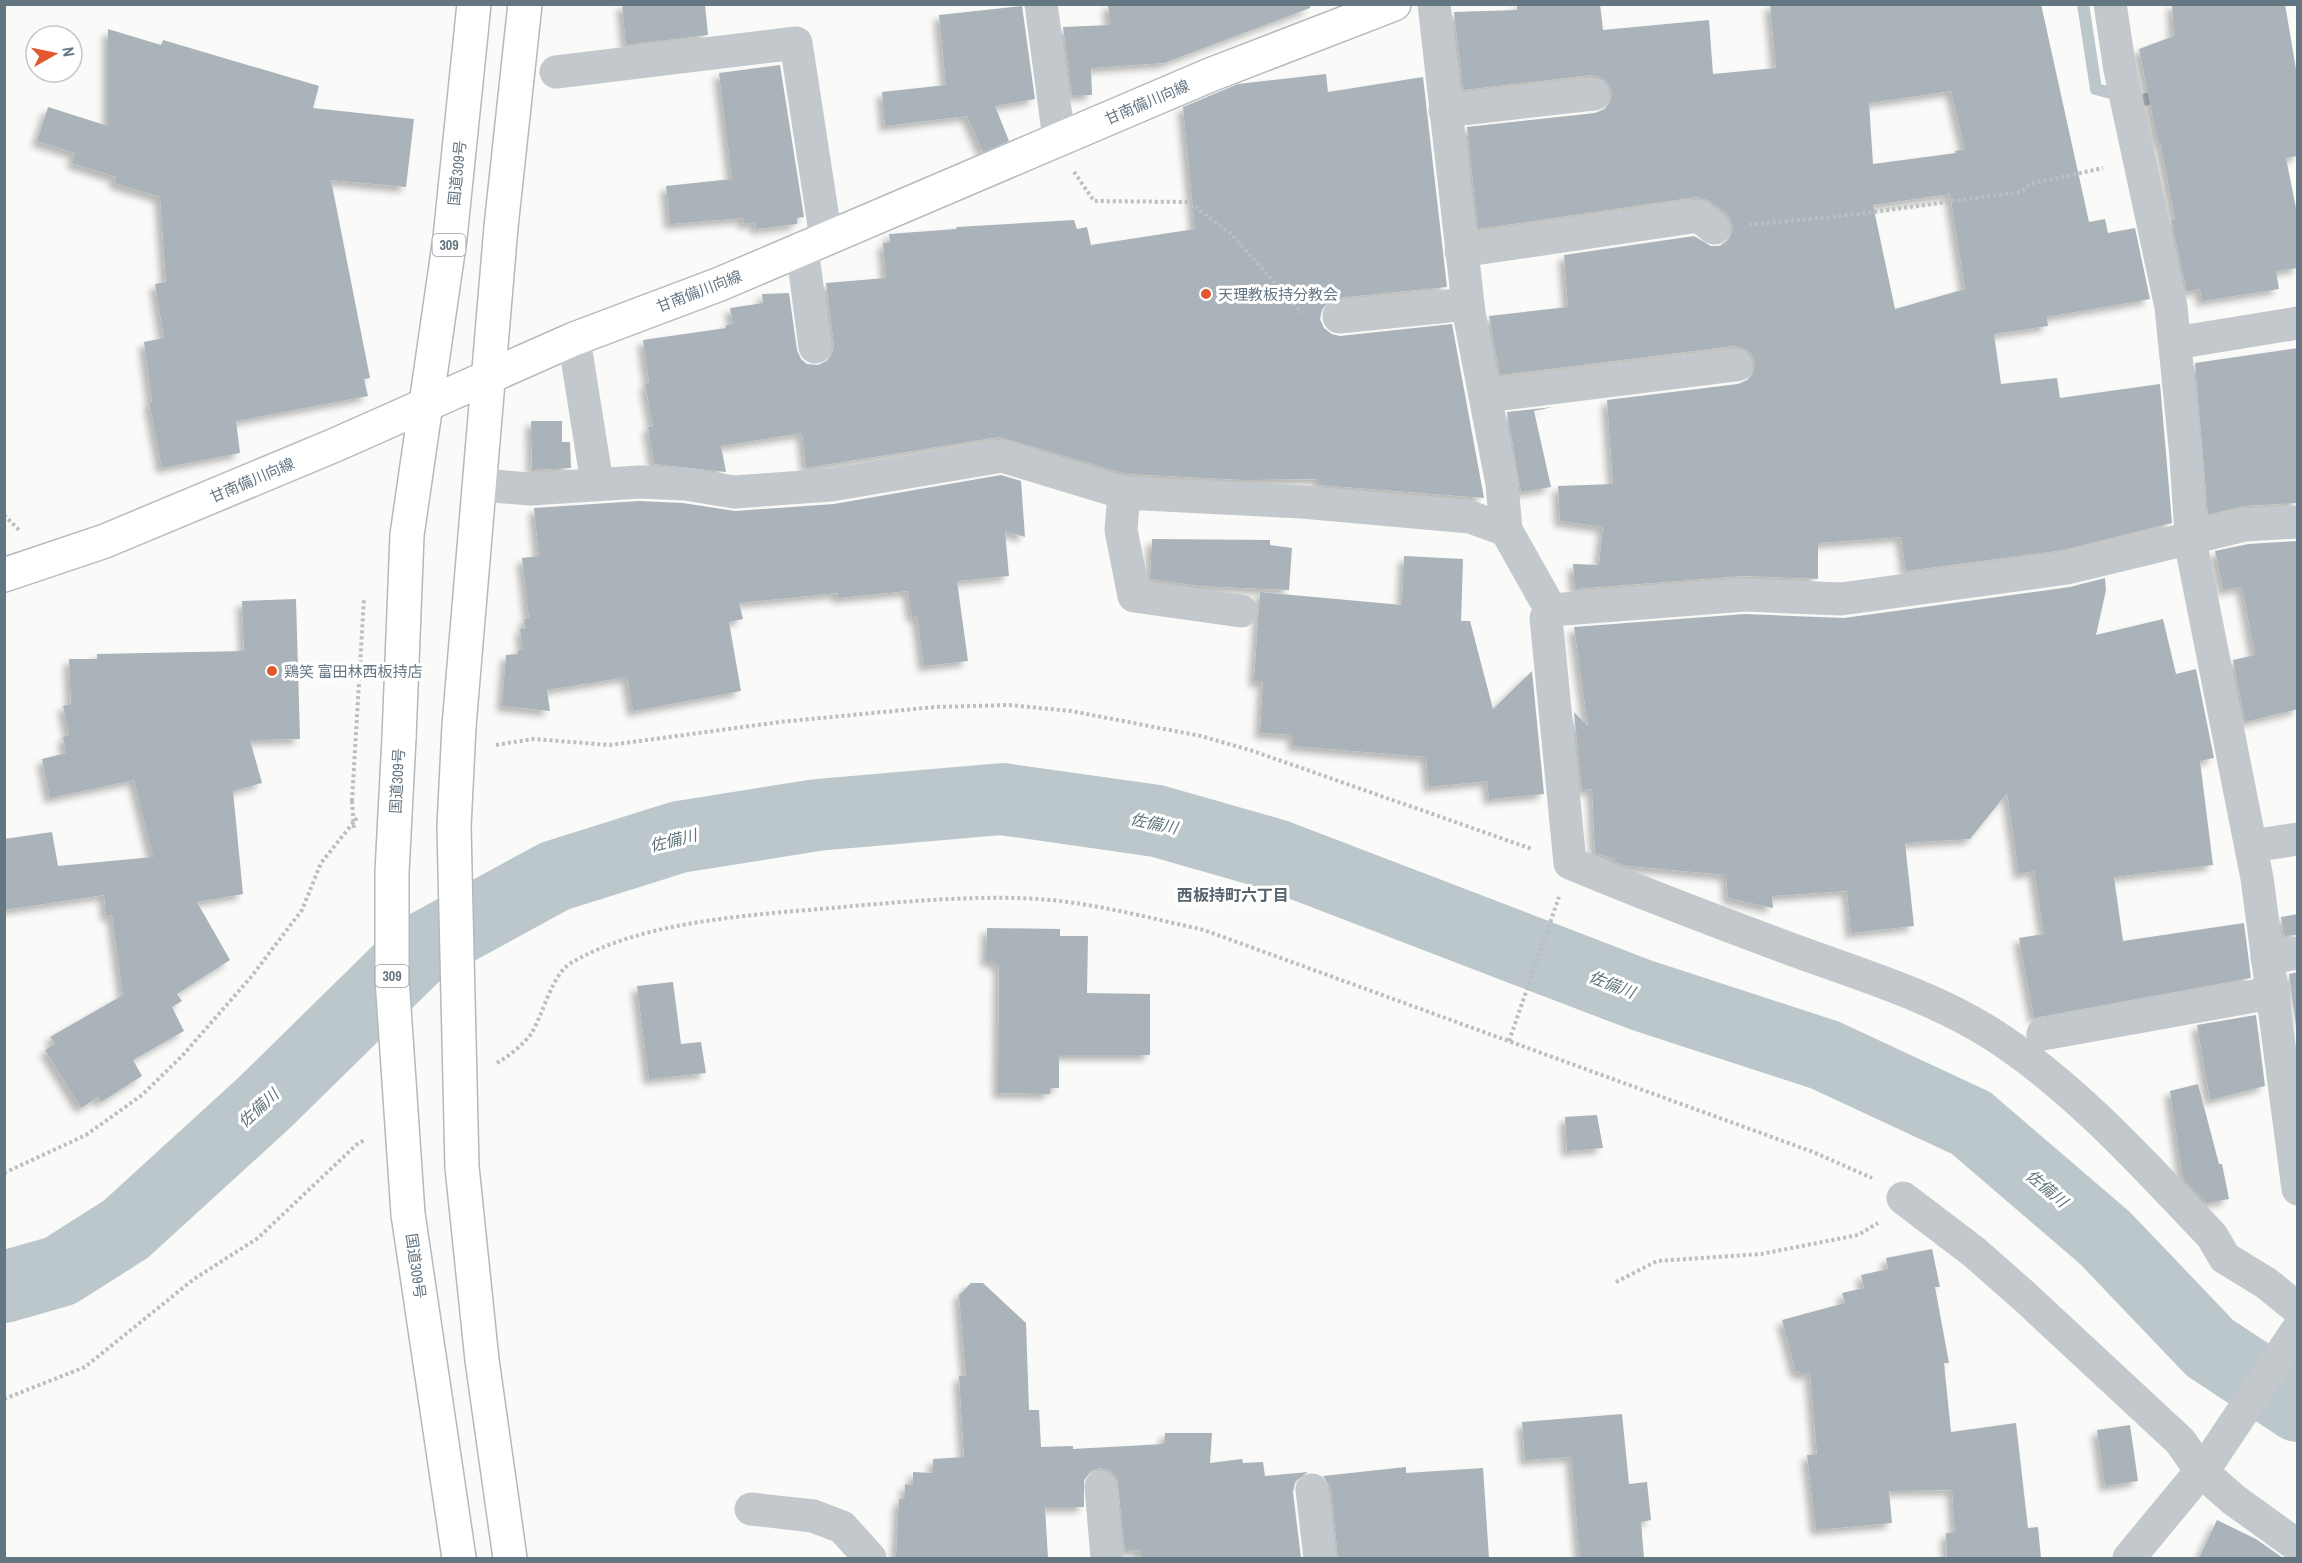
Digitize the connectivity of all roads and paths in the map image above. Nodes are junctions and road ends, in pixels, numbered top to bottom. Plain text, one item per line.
1 (474, 4) edge
2 (525, 4) edge
3 (1041, 4) edge
4 (1394, 4) edge
5 (1434, 4) edge
6 (2110, 4) edge
7 (556, 72) dead end
8 (1593, 94) dead end
9 (1444, 111) junction
10 (1056, 140) junction
11 (2139, 161) junction
12 (1714, 228) joint
13 (814, 243) junction
14 (1461, 251) junction
15 (1468, 304) junction
16 (1339, 317) joint
17 (2298, 323) edge
18 (574, 339) junction
19 (2175, 343) junction
20 (814, 347) dead end
21 (1736, 364) dead end
22 (489, 377) junction
23 (1486, 396) junction
24 (426, 405) junction
25 (597, 483) junction
26 (479, 485) junction
27 (1124, 493) junction
28 (2298, 522) edge
29 (1506, 530) junction
30 (2192, 539) junction
31 (4, 575) edge
32 (1551, 610) junction
33 (1241, 611) dead end
34 (490, 746) dead end
35 (364, 812) dead end
36 (2298, 839) edge
37 (2251, 846) junction
38 (1565, 877) junction
39 (2282, 955) edge
40 (2271, 993) junction
41 (2043, 1034) dead end
42 (1509, 1041) junction
43 (496, 1063) dead end
44 (376, 1134) dead end
45 (4, 1173) edge
46 (2298, 1189) edge
47 (1903, 1198) junction
48 (1616, 1282) dead end
49 (2298, 1309) edge
50 (2298, 1329) edge
51 (4, 1399) edge
52 (2206, 1463) junction
53 (1101, 1487) dead end
54 (1312, 1490) dead end
55 (751, 1509) dead end
56 (2298, 1546) edge
57 (459, 1558) edge
58 (510, 1558) edge
59 (870, 1558) edge
60 (1107, 1558) edge
61 (1320, 1558) edge
62 (2129, 1558) edge

1 - 24 main road, 国道309号 / 309
2 - 22 main road
3 - 10 street
4 - 10 main road, 甘南備川向線
5 - 9 street
6 - 11 street
7 - 13 street
8 - 9 street
9 - 14 street
10 - 13 main road, 甘南備川向線
10 - 16 path
11 - 12 path
11 - 19 street
12 - 14 street
13 - 18 main road, 甘南備川向線
13 - 20 street
14 - 15 street
15 - 16 street
15 - 23 street
17 - 19 street
18 - 22 main road, 甘南備川向線
18 - 25 street
19 - 30 street
21 - 23 street
22 - 24 main road, 甘南備川向線
22 - 26 main road
23 - 29 street
24 - 31 main road, 甘南備川向線
24 - 57 main road, 国道309号 / 309, bridge
25 - 26 street
25 - 27 street
26 - 58 main road, bridge
27 - 29 street
27 - 33 street
28 - 30 street
29 - 32 street
30 - 32 street
30 - 37 street
32 - 38 street
34 - 38 path
35 - 45 path
36 - 37 street
37 - 39 street
38 - 42 path
38 - 49 street
39 - 40 street
40 - 41 street
40 - 46 street
42 - 43 path
42 - 47 path
44 - 51 path
47 - 48 path
47 - 52 street
50 - 52 street
52 - 56 street
52 - 62 street
53 - 60 street
54 - 61 street
55 - 59 street

